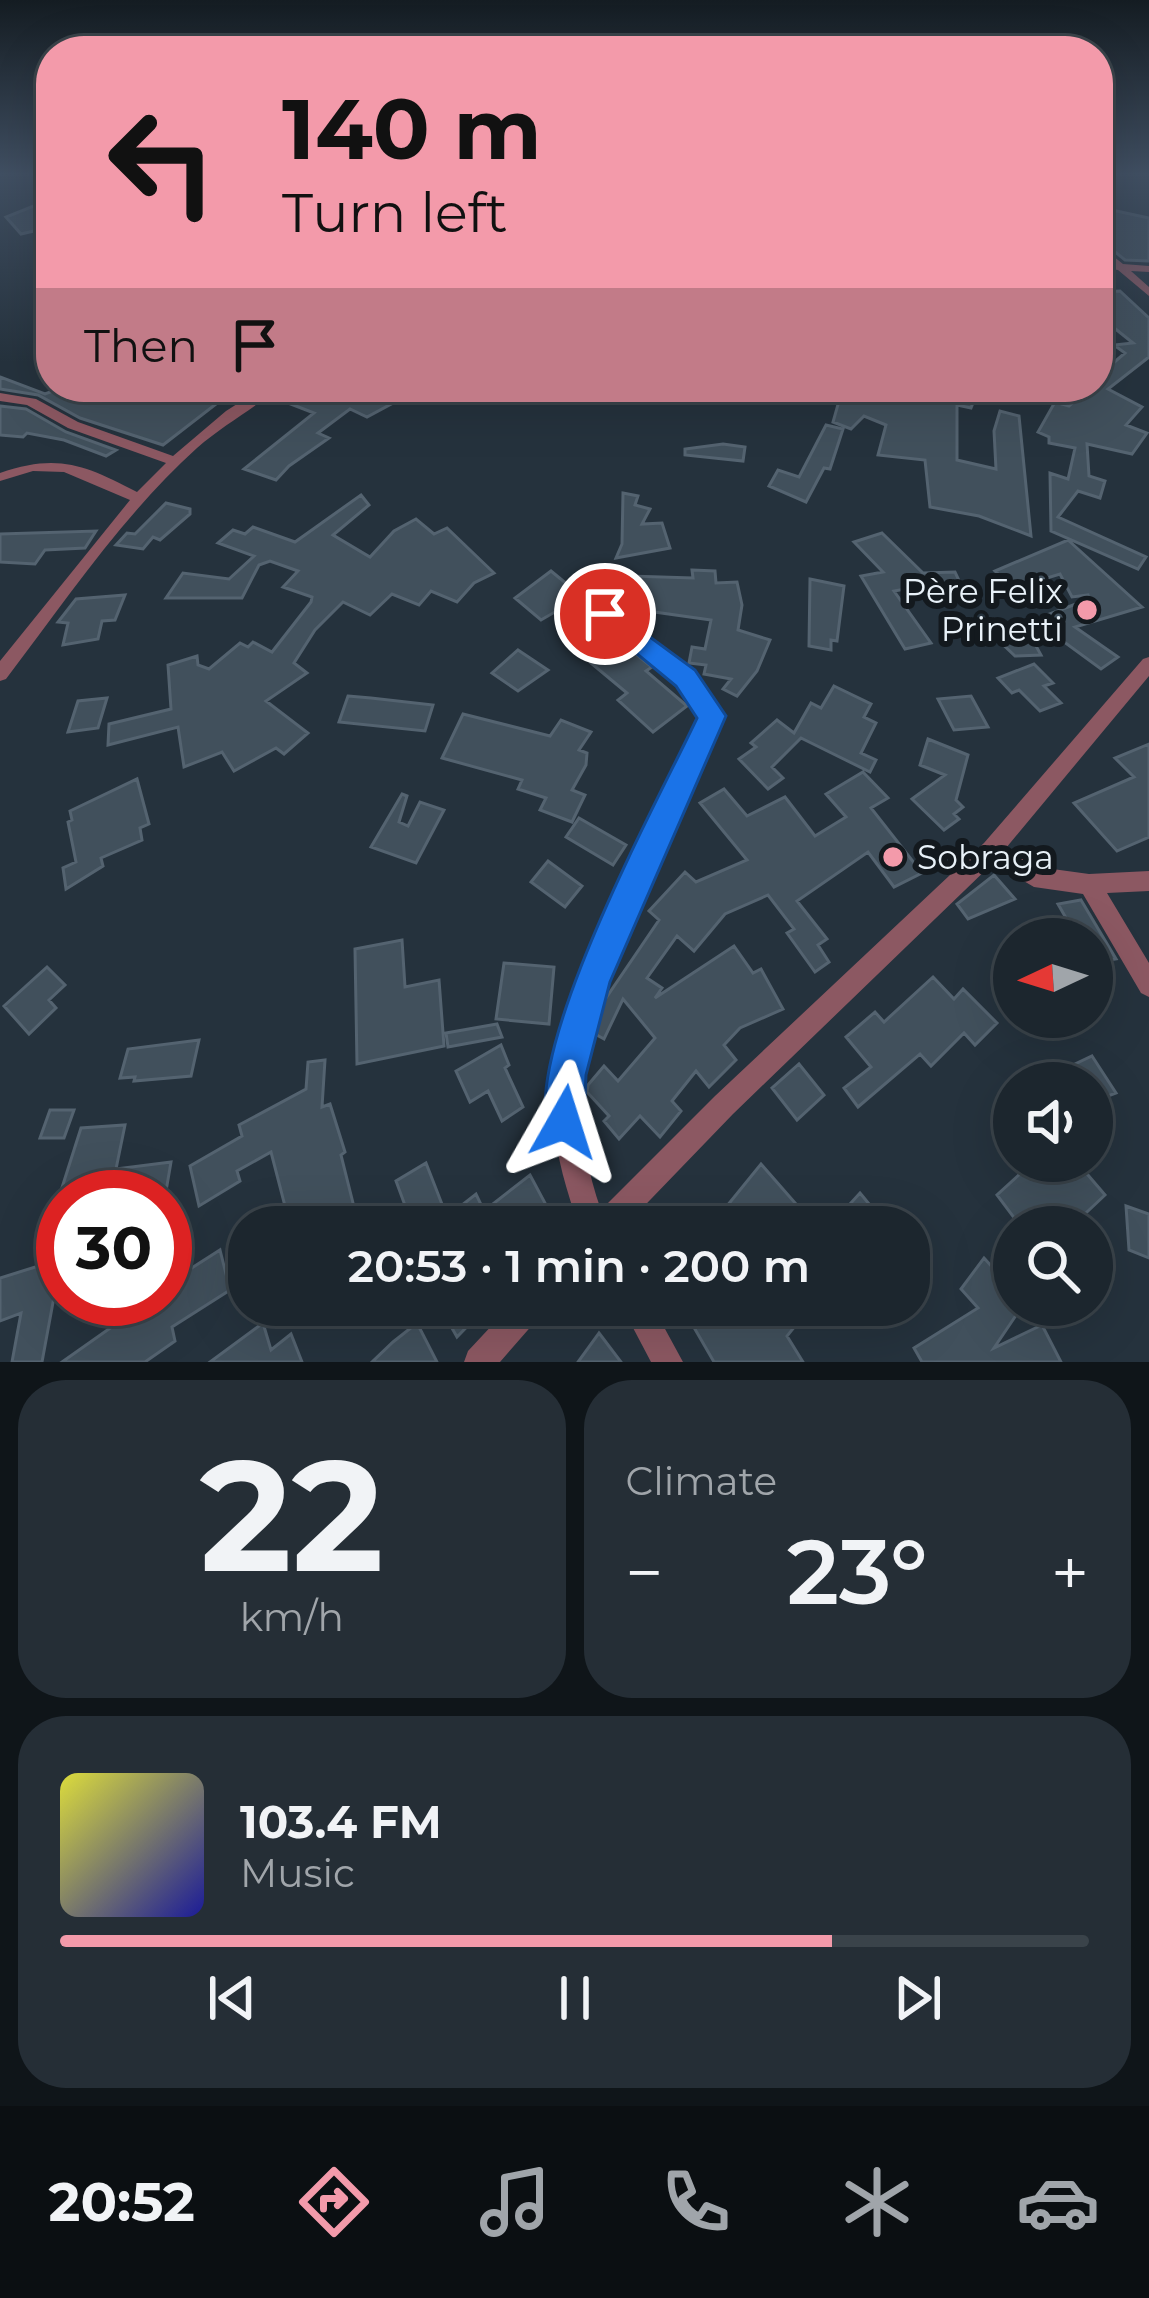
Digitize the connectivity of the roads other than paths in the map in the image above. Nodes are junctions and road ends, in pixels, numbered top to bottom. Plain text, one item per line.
1 (1113, 264) edge
2 (1116, 267) junction
3 (1149, 269) edge
4 (1149, 293) edge
5 (0, 397) edge
6 (250, 402) edge
7 (175, 461) junction
8 (0, 476) edge
9 (140, 499) junction
10 (605, 614) dead end
11 (1149, 664) edge
12 (0, 674) edge
13 (991, 850) junction
14 (1149, 881) edge
15 (1089, 884) junction
16 (1149, 985) edge
17 (583, 1206) edge
18 (625, 1206) edge
19 (512, 1326) edge
20 (648, 1326) edge
21 (479, 1362) edge
22 (668, 1362) edge

1 - 2 street
2 - 3 street
2 - 4 street
5 - 7 street
6 - 7 street
7 - 9 street
8 - 9 street
9 - 12 street
10 - 17 street
11 - 13 street
13 - 15 street
13 - 18 street
14 - 15 street
15 - 16 street
19 - 21 street
20 - 22 street

